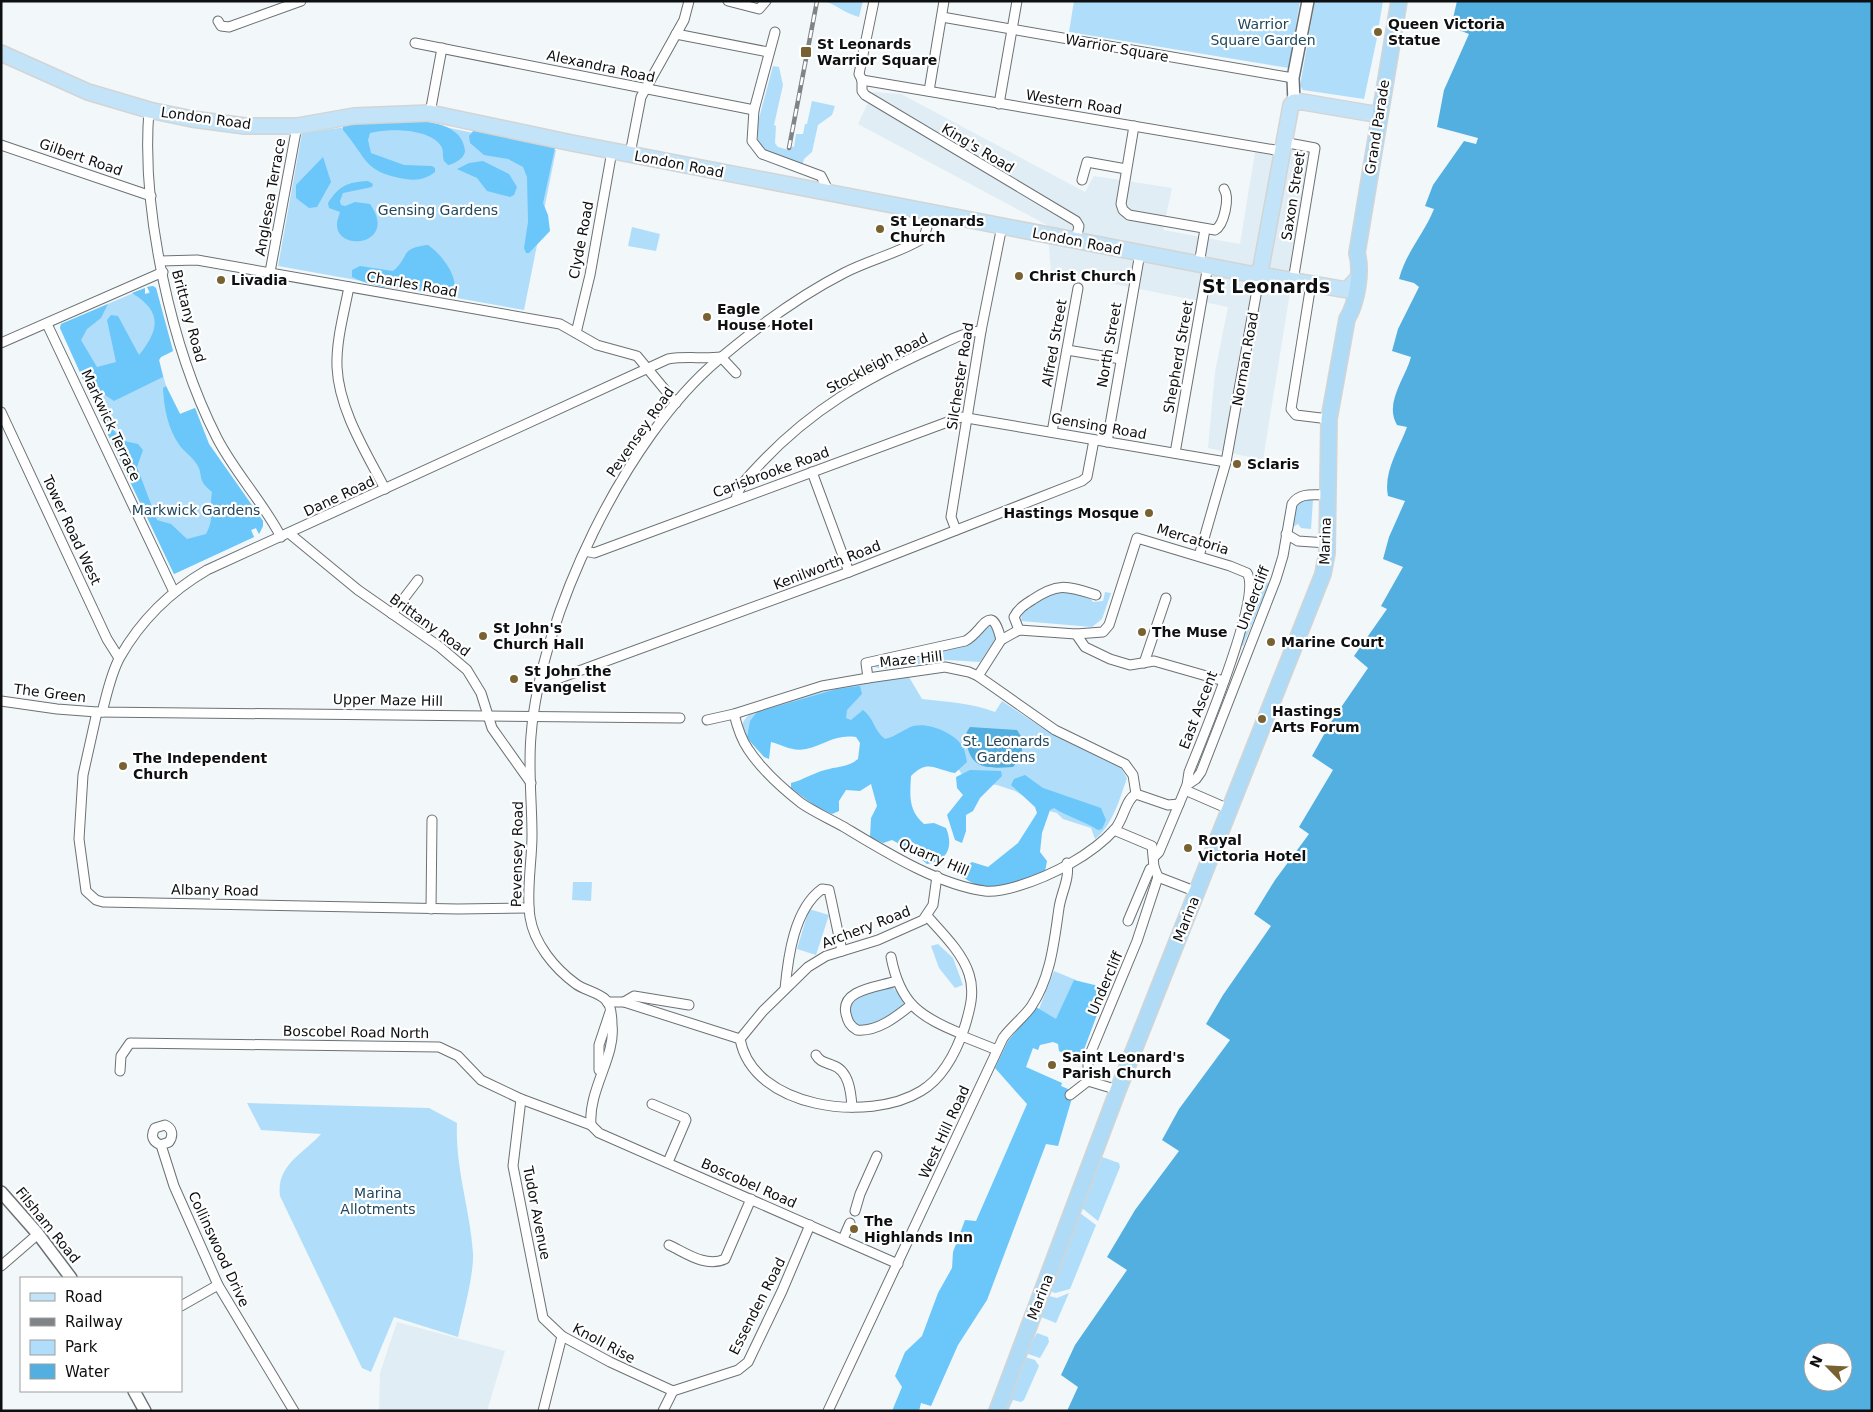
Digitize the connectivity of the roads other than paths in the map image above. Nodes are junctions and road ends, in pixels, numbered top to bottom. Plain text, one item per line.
1 (301, 1) edge
2 (689, 1) edge
3 (728, 1) edge
4 (874, 1) edge
5 (944, 1) edge
6 (1017, 1) edge
7 (1308, 1) edge
8 (1399, 1) edge
9 (763, 5) edge
10 (942, 17) junction
11 (218, 21) dead end
12 (1012, 29) junction
13 (775, 32) dead end
14 (676, 34) junction
15 (416, 43) dead end
16 (442, 48) junction
17 (768, 52) junction
18 (1, 53) edge
19 (1293, 78) junction
20 (862, 80) junction
21 (645, 89) junction
22 (929, 91) junction
23 (1294, 102) junction
24 (999, 104) junction
25 (149, 110) junction
26 (754, 110) junction
27 (430, 113) junction
28 (1380, 115) junction
29 (297, 126) junction
30 (1134, 126) junction
31 (1, 145) edge
32 (1282, 147) junction
33 (612, 151) junction
34 (630, 154) junction
35 (1126, 169) junction
36 (1082, 180) dead end
37 (1224, 189) dead end
38 (825, 193) junction
39 (151, 196) junction
40 (931, 213) junction
41 (1002, 226) junction
42 (1205, 229) junction
43 (1076, 240) junction
44 (1140, 253) junction
45 (1357, 253) junction
46 (160, 261) junction
47 (1204, 264) junction
48 (163, 272) junction
49 (270, 272) junction
50 (1260, 273) junction
51 (1358, 278) junction
52 (1293, 281) junction
53 (1311, 284) junction
54 (348, 287) junction
55 (1078, 288) dead end
56 (1347, 290) junction
57 (1347, 319) junction
58 (47, 324) junction
59 (981, 331) junction
60 (576, 333) junction
61 (1, 343) edge
62 (1067, 350) junction
63 (721, 357) junction
64 (1121, 359) junction
65 (647, 368) junction
66 (736, 373) dead end
67 (676, 402) junction
68 (1, 412) edge
69 (968, 416) junction
70 (1329, 419) junction
71 (1052, 432) junction
72 (1094, 440) junction
73 (1106, 442) junction
74 (1175, 453) junction
75 (1226, 462) junction
76 (812, 472) junction
77 (385, 489) junction
78 (1326, 495) junction
79 (736, 500) junction
80 (956, 530) junction
81 (290, 534) junction
82 (1286, 534) junction
83 (281, 537) junction
84 (1327, 543) junction
85 (584, 551) junction
86 (1198, 556) junction
87 (1243, 570) joint
88 (849, 572) junction
89 (418, 580) dead end
90 (174, 592) junction
91 (1096, 595) dead end
92 (1166, 598) dead end
93 (392, 614) junction
94 (1019, 630) junction
95 (1076, 634) junction
96 (1001, 640) junction
97 (119, 658) junction
98 (1144, 663) junction
99 (978, 676) junction
100 (868, 678) junction
101 (1224, 682) junction
102 (538, 686) junction
103 (1, 701) edge
104 (99, 712) junction
105 (734, 714) junction
106 (488, 715) junction
107 (534, 716) junction
108 (680, 718) dead end
109 (707, 720) dead end
110 (531, 783) junction
111 (1186, 788) junction
112 (1136, 794) junction
113 (1179, 804) junction
114 (1231, 810) junction
115 (432, 820) dead end
116 (1114, 830) junction
117 (1154, 856) junction
118 (1067, 863) junction
119 (1154, 867) junction
120 (937, 876) junction
121 (1158, 877) junction
122 (1197, 892) junction
123 (529, 908) junction
124 (431, 909) junction
125 (927, 916) junction
126 (1128, 922) dead end
127 (842, 951) junction
128 (891, 957) dead end
129 (896, 981) junction
130 (785, 989) junction
131 (624, 1002) junction
132 (689, 1005) dead end
133 (911, 1006) junction
134 (609, 1007) junction
135 (962, 1035) junction
136 (740, 1039) junction
137 (997, 1050) junction
138 (816, 1054) dead end
139 (120, 1071) dead end
140 (1088, 1081) junction
141 (1118, 1090) junction
142 (1070, 1095) dead end
143 (521, 1099) junction
144 (652, 1104) dead end
145 (852, 1107) junction
146 (591, 1125) junction
147 (161, 1145) dead end
148 (877, 1156) dead end
149 (668, 1162) junction
150 (1, 1192) edge
151 (751, 1199) junction
152 (855, 1211) dead end
153 (850, 1223) dead end
154 (810, 1225) junction
155 (38, 1234) junction
156 (843, 1239) junction
157 (669, 1245) dead end
158 (898, 1264) junction
159 (1, 1266) edge
160 (69, 1277) edge
161 (218, 1285) junction
162 (538, 1302) joint
163 (182, 1305) edge
164 (562, 1336) junction
165 (673, 1391) junction
166 (134, 1392) edge
167 (143, 1410) edge
168 (294, 1411) edge
169 (543, 1411) edge
170 (663, 1411) edge
171 (828, 1411) edge
172 (997, 1411) edge

1 - 11 street
2 - 14 street
3 - 9 street
4 - 20 street
5 - 10 street
6 - 12 street
7 - 19 street
8 - 28 highway, Grand Parade
10 - 12 street, Warrior Square
10 - 22 street
12 - 19 street, Warrior Square
12 - 24 street
13 - 17 street
14 - 17 street
14 - 21 street
15 - 16 street, Alexandra Road
16 - 21 street, Alexandra Road
16 - 27 street
17 - 26 street
18 - 25 main road, London Road
19 - 23 street
20 - 22 street, Western Road
20 - 43 street, King's Road
21 - 26 street, Alexandra Road
21 - 34 street
22 - 24 street, Western Road
23 - 28 main road
23 - 32 main road, Norman Road
24 - 30 street, Western Road
25 - 29 main road, London Road
25 - 39 street, Brittany Road
26 - 38 street
27 - 29 main road, London Road
27 - 33 main road, London Road
28 - 45 highway, Grand Parade
29 - 49 street, Anglesea Terrace
30 - 32 street, Western Road
30 - 35 street
31 - 39 street, Gilbert Road
32 - 50 main road, Norman Road
32 - 52 street, Saxon Street
33 - 34 main road, London Road
33 - 60 street, Clyde Road
34 - 38 main road, London Road
35 - 36 street
35 - 42 street
37 - 42 street
38 - 40 main road, London Road
39 - 46 street, Brittany Road
40 - 41 main road, London Road
40 - 63 street, Pevensey Road
41 - 43 main road, London Road
41 - 59 street, Silchester Road
42 - 47 street, Shepherd Street
43 - 44 main road, London Road
44 - 47 main road, London Road
44 - 64 street, North Street
45 - 51 highway, Grand Parade
45 - 56 highway, Grand Parade
46 - 48 street, Brittany Road
46 - 49 street, Charles Road
47 - 50 main road, London Road
47 - 74 street, Shepherd Street
48 - 58 street
48 - 83 street, Brittany Road
49 - 54 street, Charles Road
50 - 52 main road, London Road
50 - 75 street, Norman Road
51 - 56 main road
51 - 57 highway, Grand Parade
52 - 53 main road, London Road
53 - 56 main road, London Road
53 - 70 street
54 - 60 street, Charles Road
54 - 77 street
55 - 62 street, Alfred Street
56 - 57 highway, Grand Parade
57 - 70 highway, Grand Parade
58 - 61 street
58 - 90 street, Markwick Terrace
59 - 69 street, Silchester Road
59 - 79 street, Stockleigh Road
60 - 65 street, Charles Road
62 - 64 street
62 - 71 street, Alfred Street
63 - 65 street
63 - 66 street
63 - 67 street, Pevensey Road
64 - 73 street, North Street
65 - 67 street, Charles Road
65 - 77 street, Dane Road
67 - 85 street, Pevensey Road
68 - 97 street, Tower Road West
69 - 71 street, Gensing Road
69 - 76 street, Carisbrooke Road
69 - 80 street, Silchester Road
70 - 78 highway, Marina
71 - 72 street, Gensing Road
72 - 73 street, Gensing Road
72 - 80 street, Kenilworth Road
73 - 74 street, Gensing Road
74 - 75 street, Gensing Road
75 - 86 street, Norman Road
76 - 79 street, Carisbrooke Road
76 - 88 street
77 - 81 street, Dane Road
78 - 82 street, Undercliff
78 - 84 highway, Marina
79 - 85 street, Carisbrooke Road
80 - 88 street, Kenilworth Road
81 - 83 street, Dane Road
81 - 93 street, Brittany Road
82 - 84 street
82 - 111 street, Undercliff
83 - 90 street, Dane Road
84 - 114 highway, Marina
85 - 102 street, Pevensey Road
86 - 87 street, Mercatoria
86 - 95 street, Mercatoria
87 - 101 street, East Ascent
88 - 102 street, Kenilworth Road
89 - 93 street
90 - 97 street, Dane Road
91 - 94 street
92 - 98 street
93 - 106 street, Brittany Road
94 - 95 street
94 - 96 street
95 - 98 street
96 - 99 street
96 - 100 street
97 - 104 street, Dane Road
98 - 101 street
99 - 100 street, Maze Hill
99 - 112 street, Maze Hill
100 - 105 street, Maze Hill
101 - 111 street, East Ascent
102 - 107 street, Pevensey Road
103 - 104 street, The Green
104 - 106 street, Upper Maze Hill
104 - 124 street, Albany Road
105 - 109 street, Maze Hill
105 - 120 street, Quarry Hill
106 - 107 street, Upper Maze Hill
106 - 110 street, Pevensey Road
107 - 108 street, Upper Maze Hill
107 - 110 street, Pevensey Road
110 - 123 street, Pevensey Road
111 - 113 street, East Ascent
111 - 114 street
112 - 113 street
112 - 116 street, Quarry Hill
113 - 117 street, East Ascent
114 - 122 highway, Marina
115 - 124 street
116 - 117 street
116 - 118 street, Quarry Hill
117 - 119 street
118 - 120 street, Quarry Hill
118 - 137 street, West Hill Road
119 - 121 street
119 - 126 street
120 - 125 street, Archery Road
121 - 122 street
121 - 140 street, Undercliff
122 - 141 highway, Marina
123 - 124 street, Albany Road
123 - 134 street, Pevensey Road
125 - 127 street, Archery Road
125 - 135 street, Archery Road
127 - 130 street, Archery Road
127 - 130 street
128 - 129 street
129 - 133 street
129 - 133 street
130 - 136 street, Archery Road
131 - 132 street
131 - 134 street
131 - 136 street
133 - 135 street
134 - 146 street
135 - 137 street
135 - 145 street, Archery Road
136 - 145 street, Archery Road
137 - 158 street, West Hill Road
138 - 145 street
139 - 143 street, Boscobel Road North
140 - 141 street
140 - 142 street
141 - 172 highway, Marina
143 - 146 street, Boscobel Road North
143 - 162 street, Tudor Avenue
144 - 149 street
146 - 149 street, Boscobel Road
147 - 161 street, Collinswood Drive
148 - 152 street
149 - 151 street, Boscobel Road
150 - 155 street, Filsham Road
151 - 154 street, Boscobel Road
151 - 157 street
153 - 156 street
154 - 156 street, Boscobel Road
154 - 165 street, Essenden Road
155 - 159 street
155 - 160 street, Filsham Road
156 - 158 street, Boscobel Road
158 - 171 street, West Hill Road
161 - 163 street
161 - 168 street, Collinswood Drive
162 - 164 street, Knoll Rise
164 - 165 street, Knoll Rise
164 - 169 street
165 - 170 street
166 - 167 street

